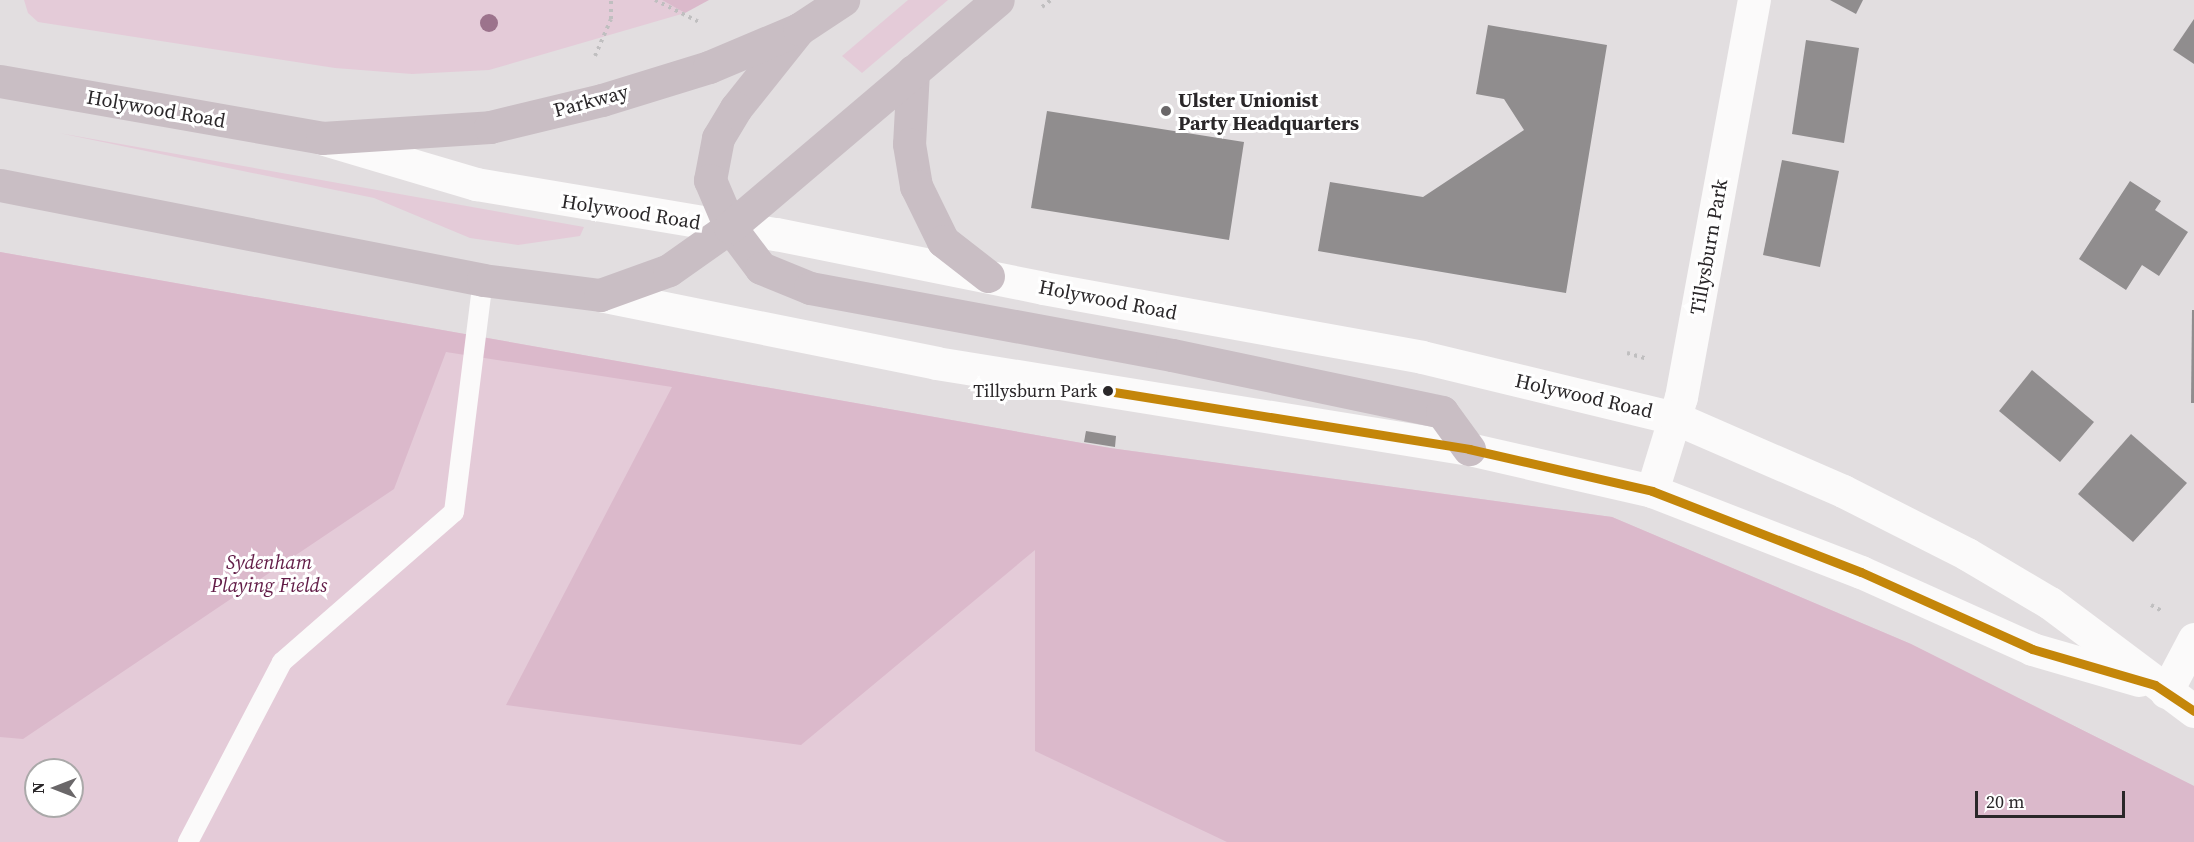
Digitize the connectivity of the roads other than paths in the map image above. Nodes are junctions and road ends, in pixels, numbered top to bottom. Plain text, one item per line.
1 (843, 0) edge
2 (998, 0) edge
3 (1755, 0) edge
4 (799, 29) junction
5 (913, 71) junction
6 (0, 81) edge
7 (322, 138) junction
8 (0, 185) edge
9 (730, 227) junction
10 (988, 276) junction
11 (483, 280) junction
12 (600, 295) junction
13 (1675, 418) junction
14 (1468, 449) junction
15 (1652, 491) junction
16 (2194, 639) edge
17 (2160, 688) junction
18 (2194, 711) edge
19 (188, 842) edge

1 - 4 highway, Parkway
2 - 5 highway
3 - 13 main road, Tillysburn Park
4 - 7 highway, Parkway
4 - 9 highway
5 - 9 highway
5 - 10 highway
6 - 7 highway, Holywood Road
7 - 9 main road, Holywood Road
8 - 11 highway, Holywood Road
9 - 10 main road, Holywood Road
9 - 12 highway
9 - 14 highway
10 - 13 main road, Holywood Road
11 - 12 highway, Holywood Road
11 - 19 lane
12 - 14 main road, Holywood Road
13 - 15 main road, Tillysburn Park
13 - 17 main road, Holywood Road
14 - 15 main road, Holywood Road
15 - 17 main road, Holywood Road
16 - 17 main road
17 - 18 main road, Holywood Road

